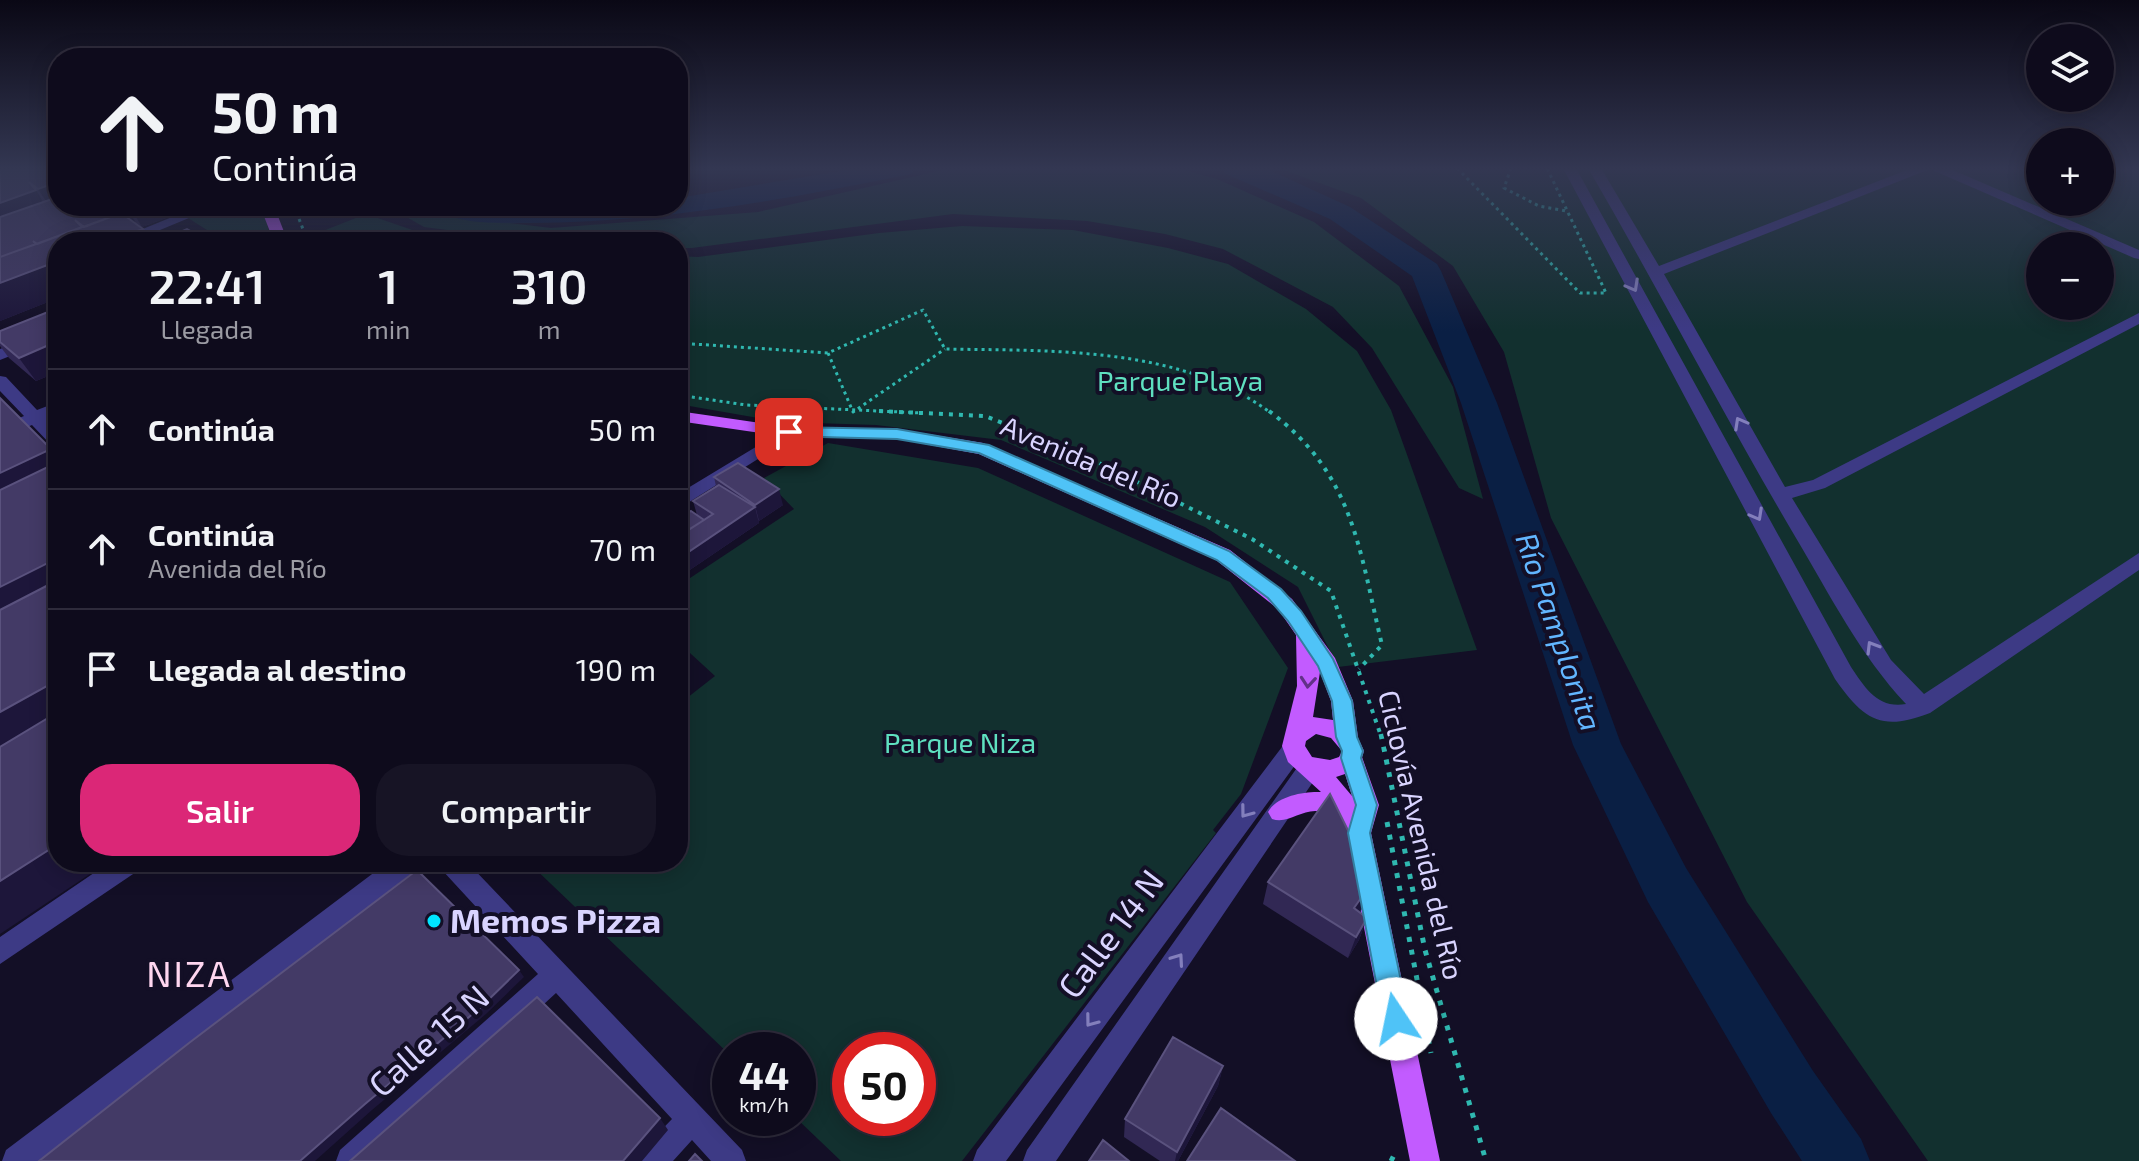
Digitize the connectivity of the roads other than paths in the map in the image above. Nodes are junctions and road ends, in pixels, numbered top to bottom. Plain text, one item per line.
1 (169, 222) edge
2 (1598, 222) edge
3 (1626, 222) edge
4 (1783, 222) edge
5 (2038, 222) edge
6 (2062, 222) edge
7 (144, 232) edge
8 (2060, 232) edge
9 (2114, 255) edge
10 (2139, 255) edge
11 (2139, 266) edge
12 (1656, 272) junction
13 (2139, 318) edge
14 (48, 335) edge
15 (0, 355) edge
16 (0, 381) edge
17 (48, 411) edge
18 (34, 417) junction
19 (688, 417) edge
20 (48, 432) edge
21 (789, 432) junction
22 (0, 433) edge
23 (1779, 493) junction
24 (688, 497) edge
25 (2139, 560) edge
26 (1304, 628) junction
27 (1922, 707) junction
28 (1349, 748) junction
29 (1299, 751) junction
30 (1280, 812) junction
31 (1359, 833) junction
32 (116, 872) edge
33 (394, 872) edge
34 (460, 872) edge
35 (0, 952) edge
36 (557, 974) junction
37 (691, 1119) junction
38 (17, 1161) edge
39 (351, 1161) edge
40 (653, 1161) edge
41 (731, 1161) edge
42 (988, 1161) edge
43 (1038, 1161) edge
44 (1425, 1161) edge

1 - 7 street
2 -> 27 street
3 - 12 street
4 - 12 street
5 - 8 street
6 - 10 street
9 - 11 street
23 -> 12 street
13 - 23 street
14 - 15 street
16 - 18 street
17 - 18 street
18 - 20 street
18 - 22 street
19 - 21 main road, Avenida del Río
21 - 24 street
21 - 26 main road, Avenida del Río
27 -> 23 street
25 - 27 street
26 - 28 main road, Avenida del Río
26 -> 29 main road
28 - 29 main road
28 - 29 main road
28 - 31 main road, Avenida del Río
29 - 30 street
29 - 31 main road
29 -> 42 street, Calle 14 N
30 - 31 main road
43 -> 30 street
31 - 44 main road
32 - 35 street
33 - 38 street
34 - 36 street
36 - 37 street
36 - 39 street, Calle 15 N
37 - 40 street
37 - 41 street

